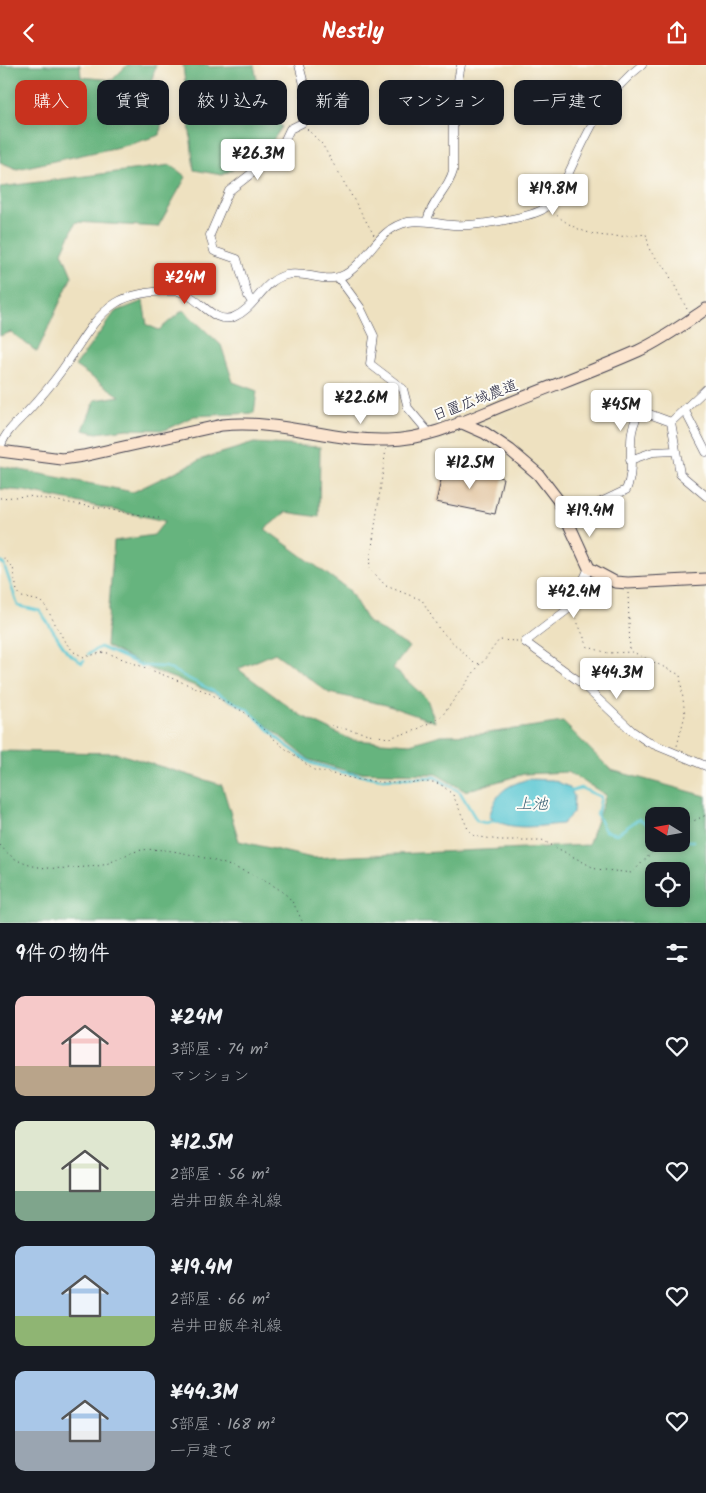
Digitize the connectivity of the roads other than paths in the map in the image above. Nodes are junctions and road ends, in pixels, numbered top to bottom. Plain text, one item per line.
1 (299, 65) edge
2 (461, 65) edge
3 (642, 65) edge
4 (427, 221) junction
5 (338, 277) junction
6 (252, 302) junction
7 (706, 309) edge
8 (706, 389) edge
9 (684, 409) junction
10 (672, 422) junction
11 (460, 423) junction
12 (430, 434) junction
13 (0, 450) edge
14 (676, 451) junction
15 (706, 452) edge
16 (630, 460) junction
17 (706, 496) edge
18 (567, 518) junction
19 (588, 567) junction
20 (706, 579) edge
21 (706, 765) edge

1 - 6 street
2 - 4 street
3 - 4 street
4 - 5 street
5 - 6 street
5 - 12 street
6 - 13 street
7 - 11 street, 日置広域農道
8 - 9 street
9 - 10 street
9 - 15 street
10 - 14 street
10 - 16 street
11 - 12 street, 日置広域農道
11 - 18 street
12 - 13 street, 日置広域農道
14 - 16 street
14 - 17 street
16 - 18 street
18 - 19 street
19 - 20 street
19 - 21 street

